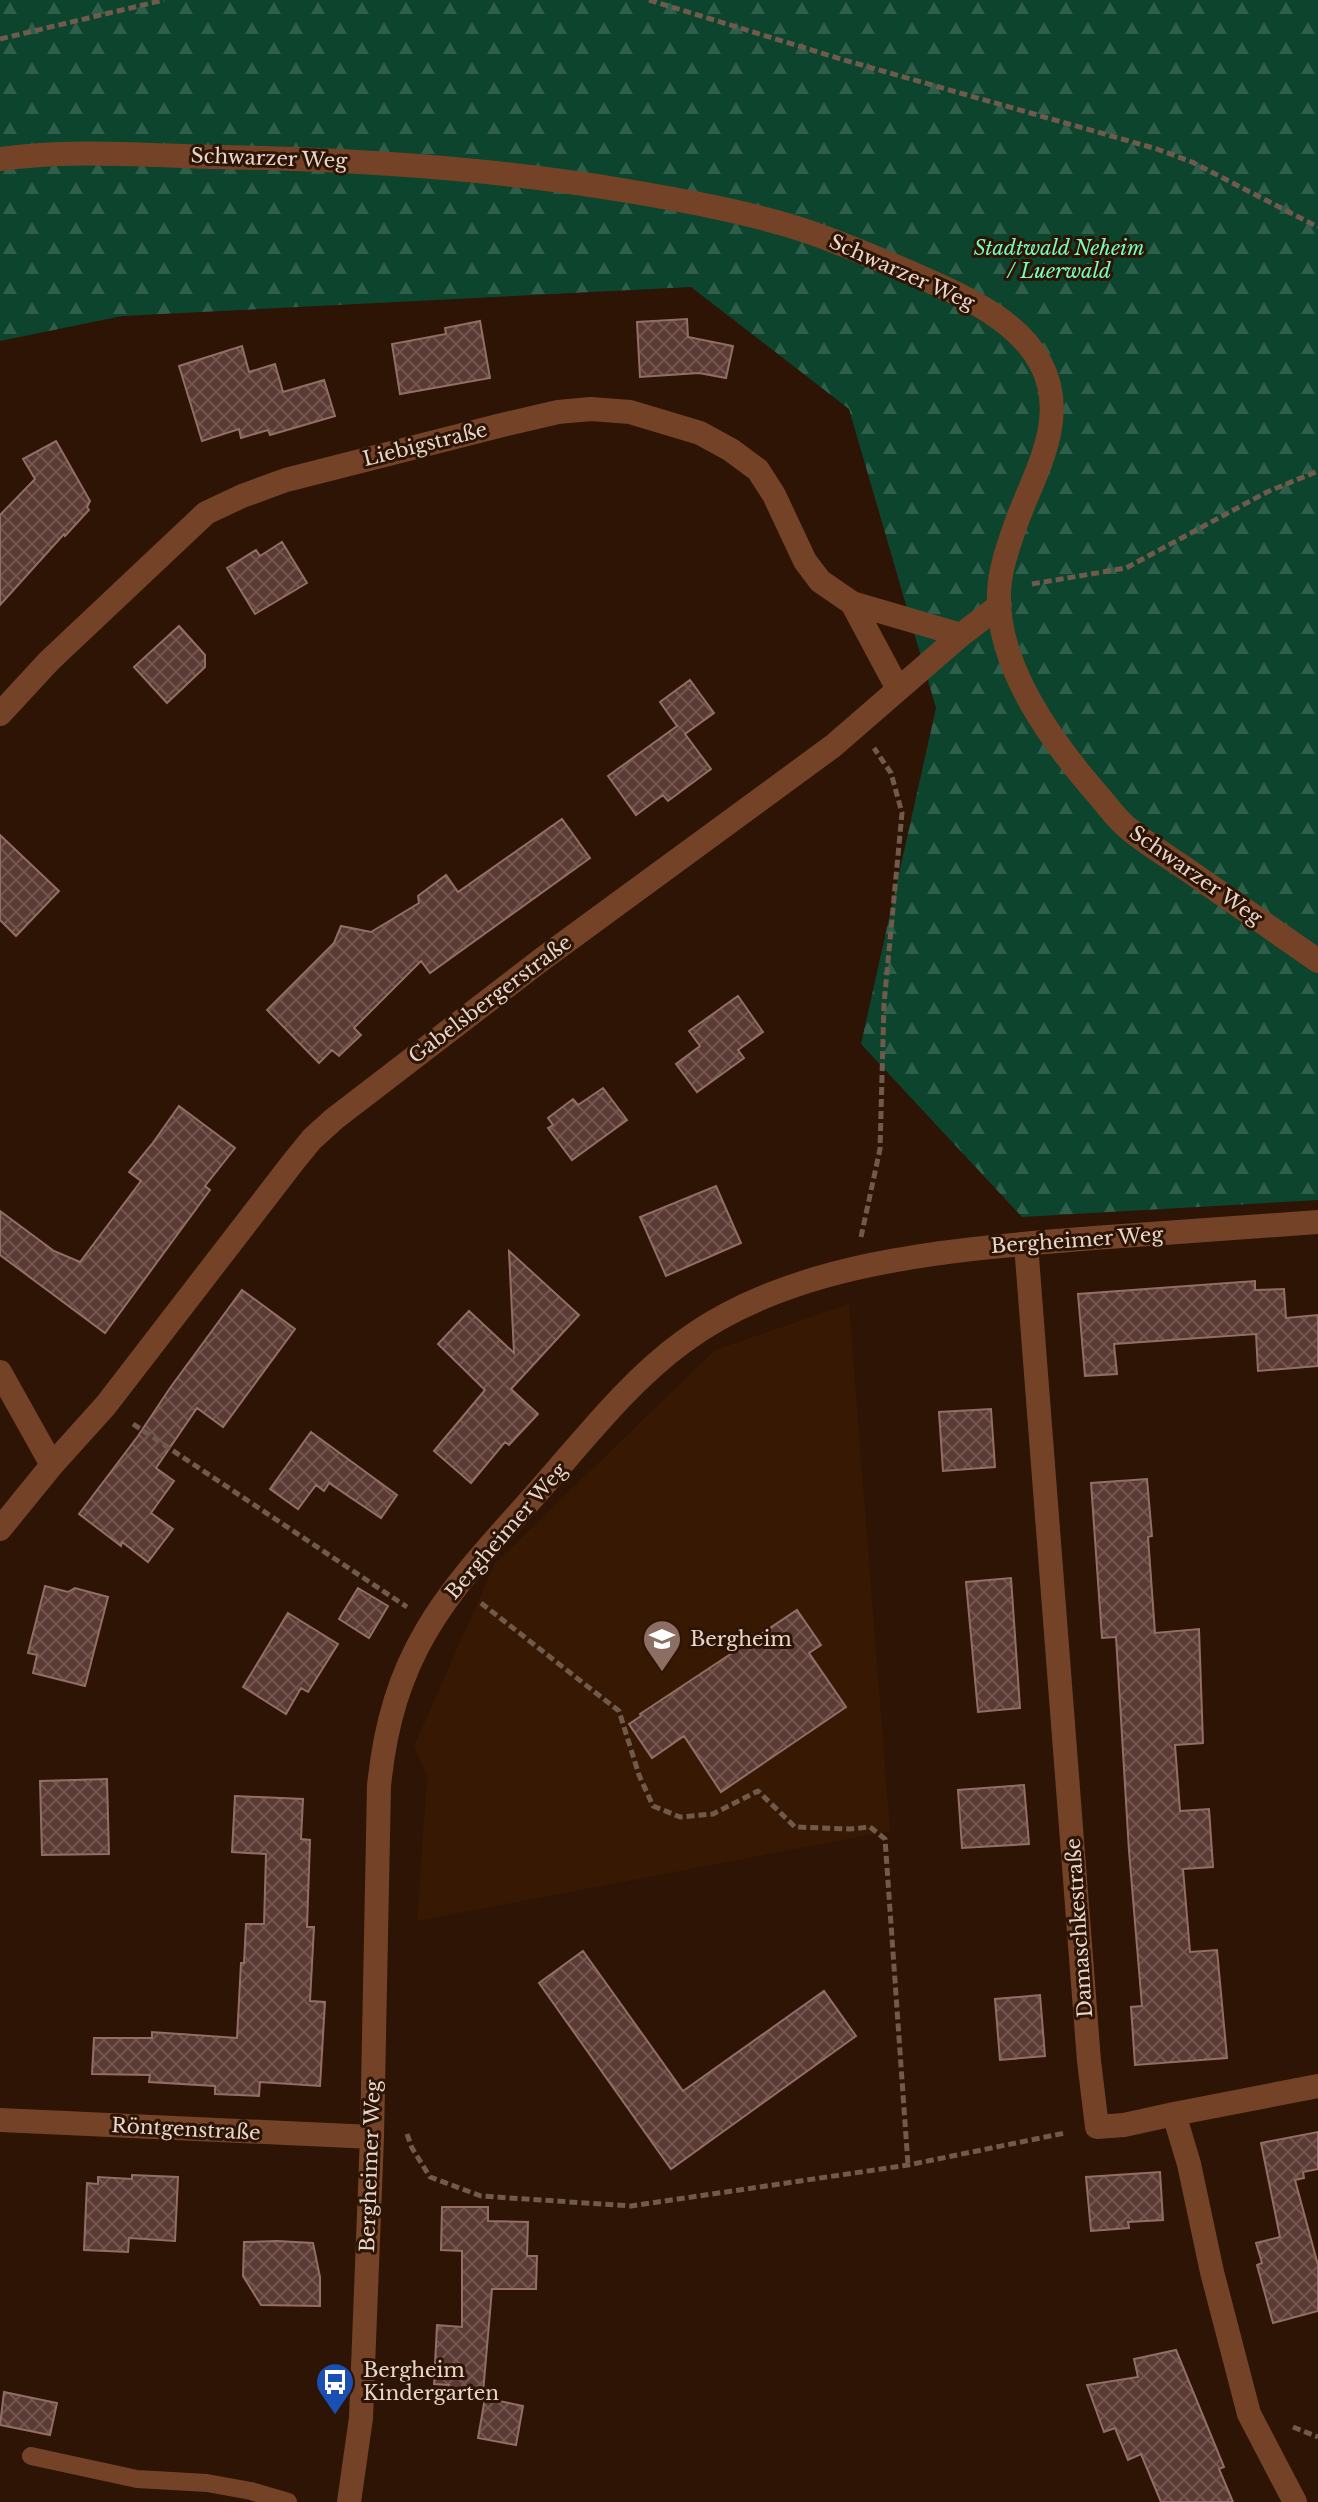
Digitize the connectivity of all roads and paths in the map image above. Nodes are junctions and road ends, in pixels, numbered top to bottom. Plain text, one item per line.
1 (164, 0) edge
2 (649, 0) edge
3 (0, 39) edge
4 (0, 159) edge
5 (1318, 227) edge
6 (1318, 471) edge
7 (999, 598) junction
8 (852, 603) junction
9 (961, 635) junction
10 (898, 689) junction
11 (0, 714) edge
12 (874, 747) dead end
13 (1318, 961) edge
14 (1318, 1222) edge
15 (1026, 1244) junction
16 (853, 1270) junction
17 (0, 1372) edge
18 (123, 1418) dead end
19 (52, 1465) junction
20 (0, 1529) edge
21 (457, 1584) junction
22 (430, 1622) junction
23 (372, 2084) junction
24 (1318, 2086) edge
25 (1174, 2114) junction
26 (0, 2120) edge
27 (1097, 2127) junction
28 (372, 2137) junction
29 (908, 2165) junction
30 (31, 2456) dead end
31 (288, 2502) edge
32 (349, 2502) edge
33 (1295, 2502) edge

1 - 3 path
2 - 5 path
4 - 7 street, Schwarzer Weg
6 - 7 path
7 - 9 street, Gabelsbergerstraße
7 - 13 street, Schwarzer Weg
8 - 9 street, Liebigstraße
8 - 10 street, Liebigstraße
8 - 11 street, Liebigstraße
9 - 10 street, Gabelsbergerstraße
10 - 19 street, Gabelsbergerstraße
12 - 16 path
14 - 15 street, Bergheimer Weg
15 - 16 street, Bergheimer Weg
15 - 27 street, Damaschkestraße
16 - 21 street, Bergheimer Weg
17 - 19 street
18 - 22 path
19 - 20 street, Gabelsbergerstraße
21 - 22 street, Bergheimer Weg
21 - 29 path
22 - 23 street, Bergheimer Weg
23 - 28 street, Bergheimer Weg
23 - 29 path
24 - 25 street
25 - 27 street
25 - 33 street
26 - 28 street, Röntgenstraße
27 - 29 path
28 - 32 street, Bergheimer Weg
30 - 31 lane

